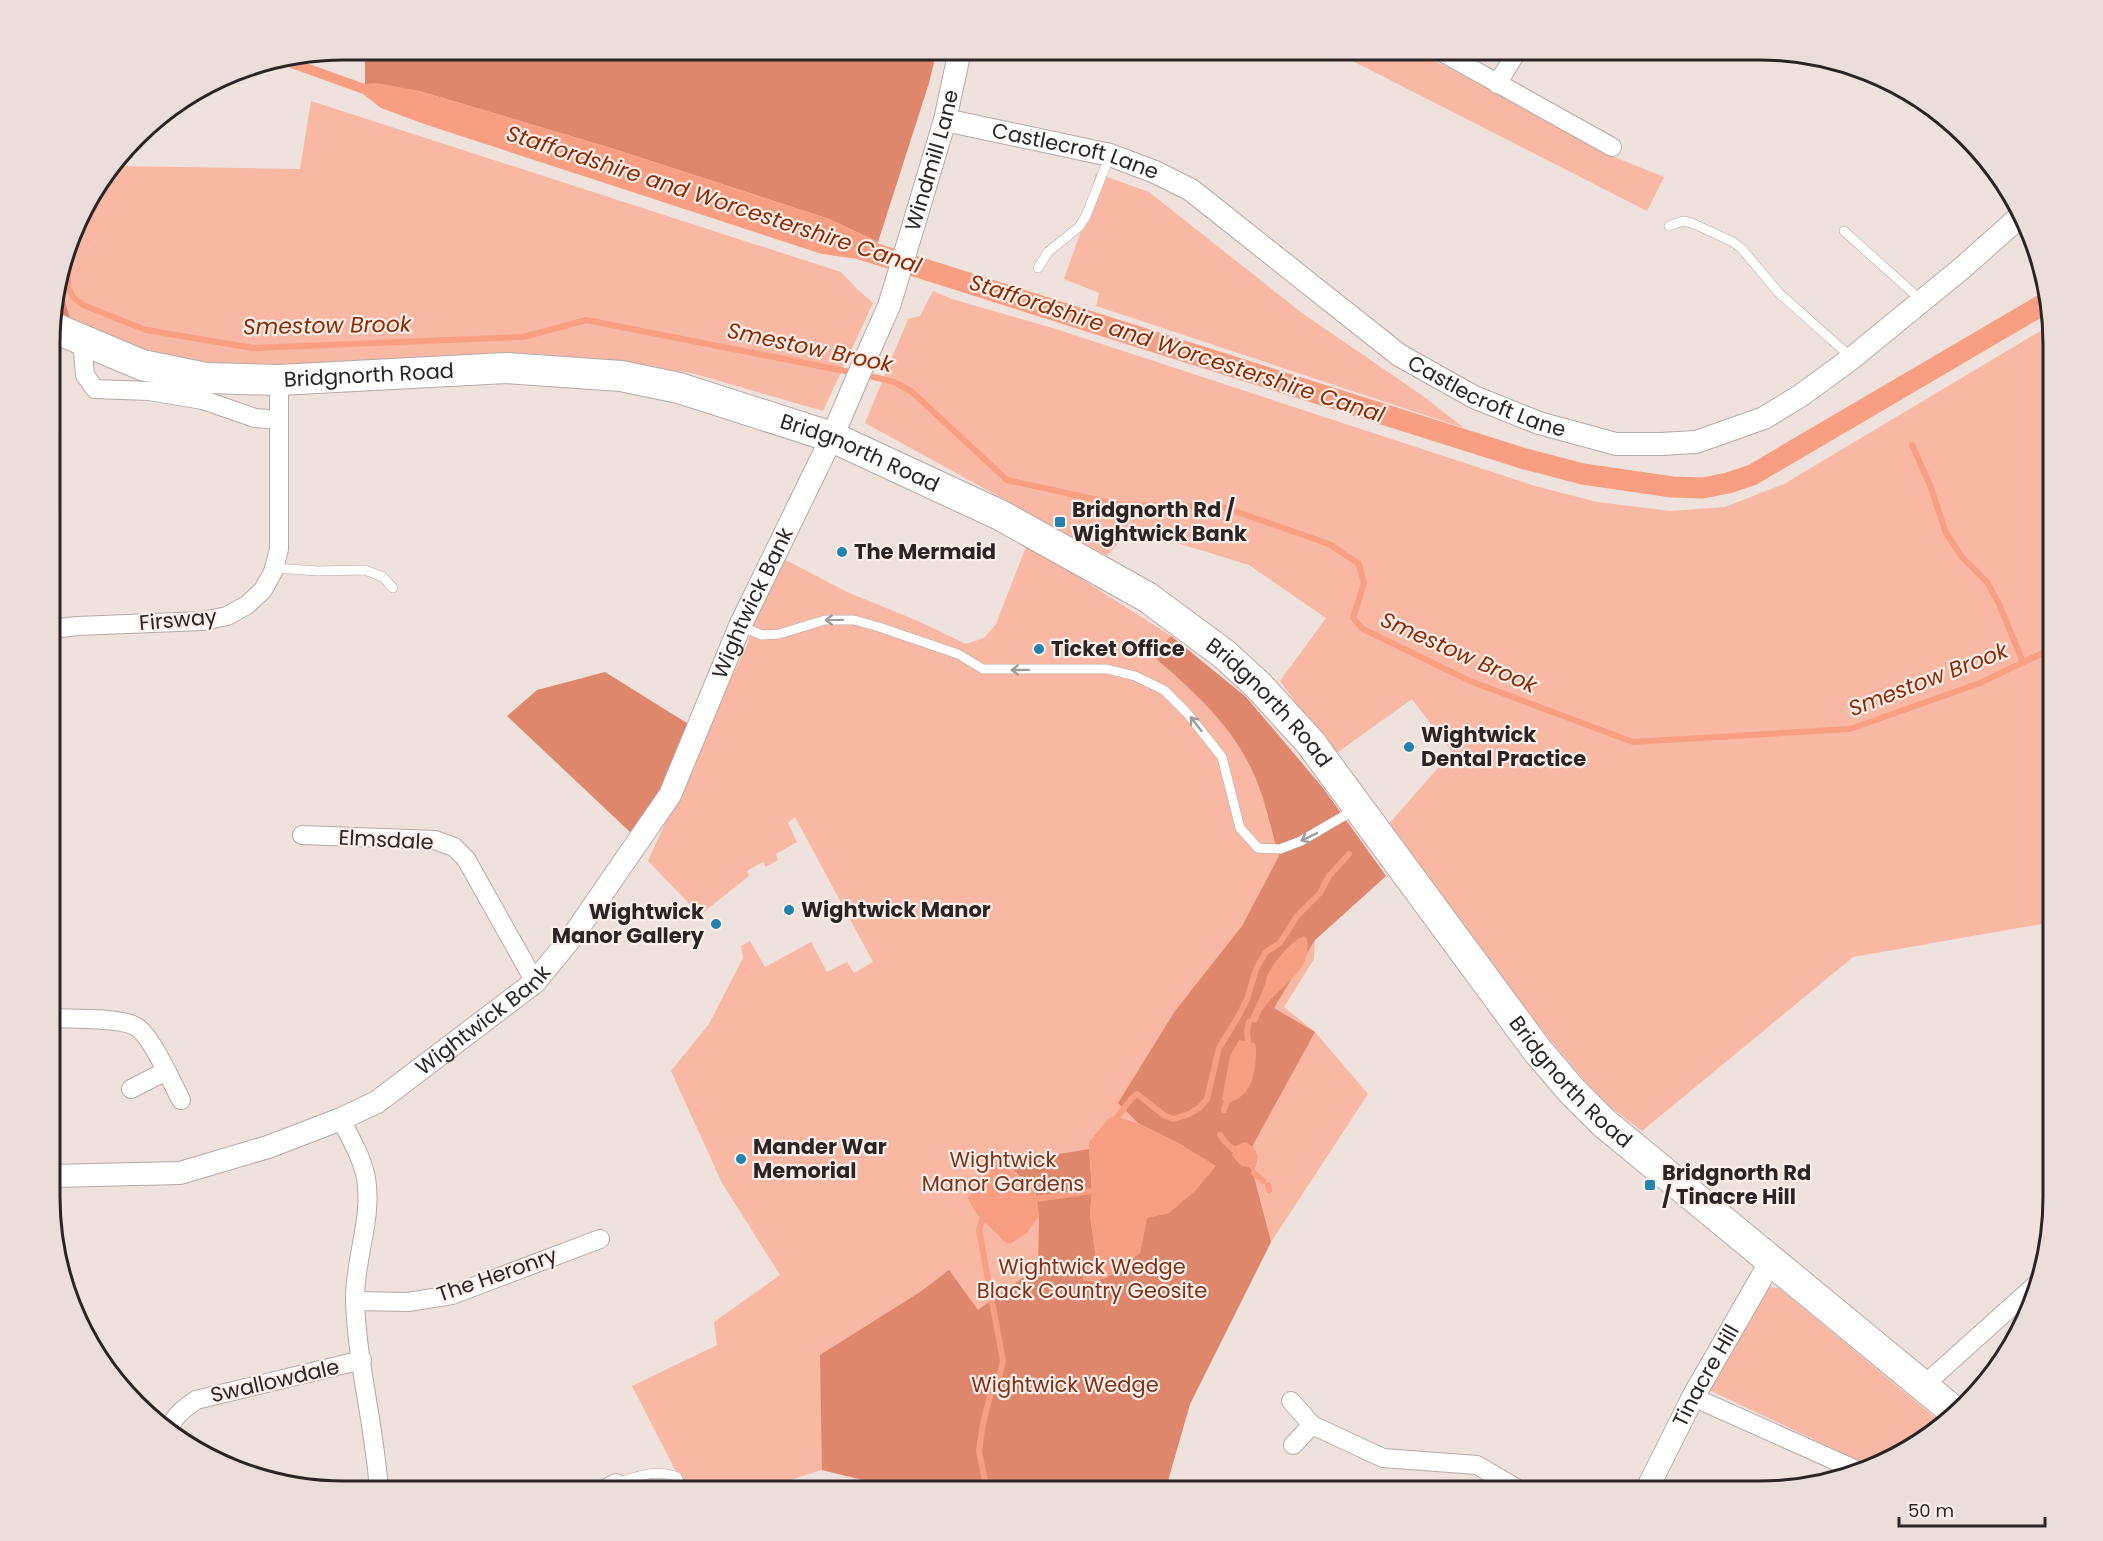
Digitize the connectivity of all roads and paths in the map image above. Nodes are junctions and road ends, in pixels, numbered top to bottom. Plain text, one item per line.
1 (958, 60) edge
2 (1455, 60) edge
3 (1512, 60) edge
4 (1497, 84) junction
5 (945, 120) junction
6 (1612, 147) dead end
7 (1110, 155) junction
8 (2015, 221) edge
9 (1669, 226) dead end
10 (1844, 231) dead end
11 (1038, 268) dead end
12 (1922, 301) junction
13 (61, 331) edge
14 (82, 341) junction
15 (1852, 358) junction
16 (279, 380) junction
17 (278, 420) junction
18 (832, 437) junction
19 (274, 568) junction
20 (393, 588) dead end
21 (740, 626) junction
22 (60, 627) edge
23 (1359, 807) junction
24 (302, 835) dead end
25 (535, 982) junction
26 (60, 1018) edge
27 (165, 1071) junction
28 (131, 1089) dead end
29 (181, 1100) dead end
30 (341, 1119) junction
31 (60, 1176) edge
32 (600, 1239) dead end
33 (1771, 1262) junction
34 (2026, 1294) edge
35 (356, 1301) junction
36 (362, 1360) junction
37 (1923, 1386) junction
38 (1693, 1397) junction
39 (1291, 1401) dead end
40 (1949, 1407) edge
41 (172, 1423) edge
42 (1312, 1425) junction
43 (1293, 1445) dead end
44 (1848, 1466) edge
45 (378, 1481) edge
46 (626, 1481) edge
47 (679, 1481) edge
48 (1504, 1481) edge
49 (1651, 1481) edge

1 - 5 street, Windmill Lane
2 - 4 street
3 - 4 street
4 - 6 street
5 - 7 street, Castlecroft Lane
5 - 18 street, Windmill Lane
7 - 11 lane
7 - 15 street, Castlecroft Lane
8 - 12 street, Castlecroft Lane
9 - 15 lane
10 - 12 lane
12 - 15 street, Castlecroft Lane
13 - 14 highway, Bridgnorth Road
14 - 16 highway, Bridgnorth Road
14 - 17 street, Bridgnorth Road
16 - 17 street, Firsway
16 - 18 highway, Bridgnorth Road
17 - 19 street, Firsway
18 - 21 street, Wightwick Bank
18 - 23 highway, Bridgnorth Road
19 - 20 lane
19 - 22 street, Firsway
23 -> 21 lane
21 - 25 street, Wightwick Bank
23 - 33 highway, Bridgnorth Road
24 - 25 street, Elmsdale
25 - 30 street, Wightwick Bank
26 - 27 street
27 - 28 street
27 - 29 street
30 - 31 street, Wightwick Bank
30 - 35 street
32 - 35 street, The Heronry
33 - 37 highway, Bridgnorth Road
33 - 38 street, Tinacre Hill
34 - 37 street
35 - 36 street
36 - 41 street, Swallowdale
36 - 45 street
37 - 40 highway, Bridgnorth Road
38 - 44 street
38 - 49 street, Tinacre Hill
39 - 42 street
42 - 43 street
42 - 48 street
46 - 47 lane

